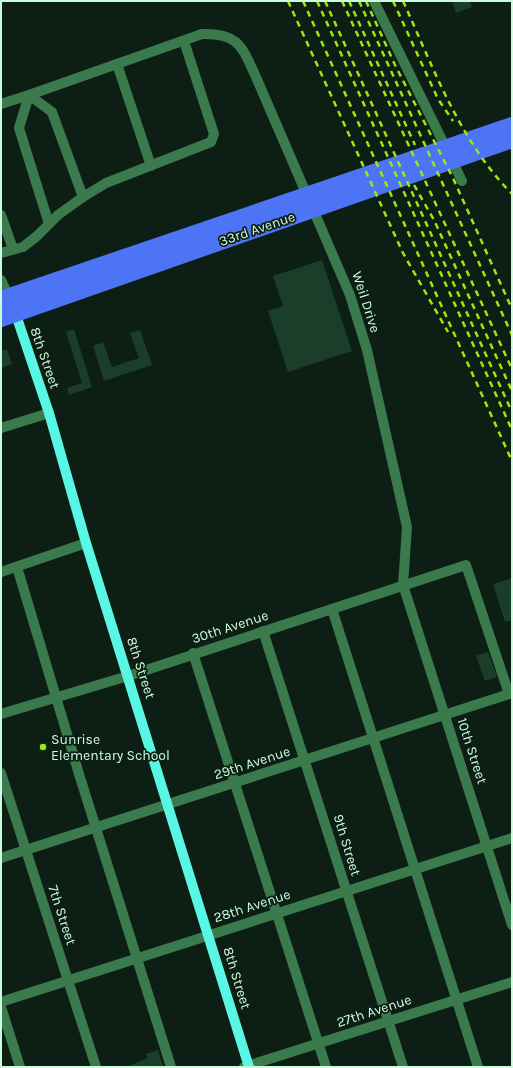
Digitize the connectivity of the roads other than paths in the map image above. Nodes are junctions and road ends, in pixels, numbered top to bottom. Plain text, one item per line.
1 (374, 1) edge
2 (184, 41) junction
3 (117, 64) junction
4 (29, 95) junction
5 (1, 104) edge
6 (512, 126) edge
7 (512, 139) edge
8 (151, 166) junction
9 (462, 181) dead end
10 (83, 197) junction
11 (1, 215) edge
12 (50, 224) junction
13 (13, 249) junction
14 (1, 253) edge
15 (130, 265) junction
16 (1, 280) edge
17 (7, 307) edge
18 (49, 413) junction
19 (1, 428) edge
20 (86, 543) junction
21 (17, 566) junction
22 (1, 572) edge
23 (403, 585) junction
24 (332, 609) junction
25 (263, 631) junction
26 (193, 654) junction
27 (128, 676) junction
28 (510, 694) edge
29 (57, 696) junction
30 (1, 714) edge
31 (446, 715) junction
32 (373, 739) junction
33 (306, 761) junction
34 (1, 773) edge
35 (235, 784) junction
36 (169, 805) junction
37 (96, 828) junction
38 (512, 838) edge
39 (487, 846) junction
40 (26, 850) junction
41 (1, 858) edge
42 (414, 869) junction
43 (346, 891) junction
44 (276, 913) junction
45 (512, 925) edge
46 (208, 934) junction
47 (136, 958) junction
48 (68, 980) junction
49 (512, 982) edge
50 (456, 999) junction
51 (1, 1002) edge
52 (1, 1007) edge
53 (388, 1021) junction
54 (318, 1043) junction
55 (20, 1067) edge
56 (96, 1067) edge
57 (171, 1067) edge
58 (247, 1067) edge
59 (326, 1067) edge
60 (403, 1067) edge
61 (478, 1067) edge

1 - 9 street
2 - 3 street
2 - 8 street
2 - 23 street, Weil Drive
3 - 4 street
3 - 8 street
4 - 5 street
4 - 10 street
4 - 12 street
6 - 15 highway, 33rd Avenue
7 - 15 highway, 33rd Avenue
8 - 10 street
10 - 12 street
11 - 13 street
12 - 13 street
13 - 14 street
15 - 17 highway, 33rd Avenue
16 - 17 street, 8th Street
17 - 18 main road, 8th Street
18 - 19 street
18 - 20 main road, 8th Street
20 - 21 street
20 - 27 main road, 8th Street
21 - 22 street
21 - 29 street
23 - 24 street, 30th Avenue
23 - 28 street, 30th Avenue
23 - 31 street, 10th Street
24 - 25 street, 30th Avenue
24 - 32 street
25 - 26 street, 30th Avenue
25 - 33 street, 9th Street
26 - 27 street, 30th Avenue
26 - 35 street
27 - 29 street, 30th Avenue
27 - 36 main road, 8th Street
28 - 31 street, 29th Avenue
29 - 30 street, 30th Avenue
29 - 37 street
31 - 32 street, 29th Avenue
31 - 39 street, 10th Street
32 - 33 street, 29th Avenue
32 - 42 street
33 - 35 street, 29th Avenue
33 - 43 street, 9th Street
34 - 40 street, 7th Street
35 - 36 street, 29th Avenue
35 - 44 street
36 - 37 street, 29th Avenue
36 - 46 main road, 8th Street
37 - 40 street, 29th Avenue
37 - 47 street
38 - 39 street, 28th Avenue
39 - 42 street, 28th Avenue
39 - 45 street, 10th Street
40 - 41 street, 29th Avenue
40 - 48 street, 7th Street
42 - 43 street, 28th Avenue
42 - 50 street
43 - 44 street, 28th Avenue
43 - 53 street, 9th Street
44 - 46 street, 28th Avenue
44 - 54 street
46 - 47 street, 28th Avenue
46 - 58 main road, 8th Street
47 - 48 street, 28th Avenue
47 - 57 street
48 - 51 street, 28th Avenue
48 - 56 street, 7th Street
49 - 50 street, 27th Avenue
50 - 53 street, 27th Avenue
50 - 61 street
52 - 55 street
53 - 54 street, 27th Avenue
53 - 60 street, 9th Street
54 - 58 street, 27th Avenue
54 - 59 street

